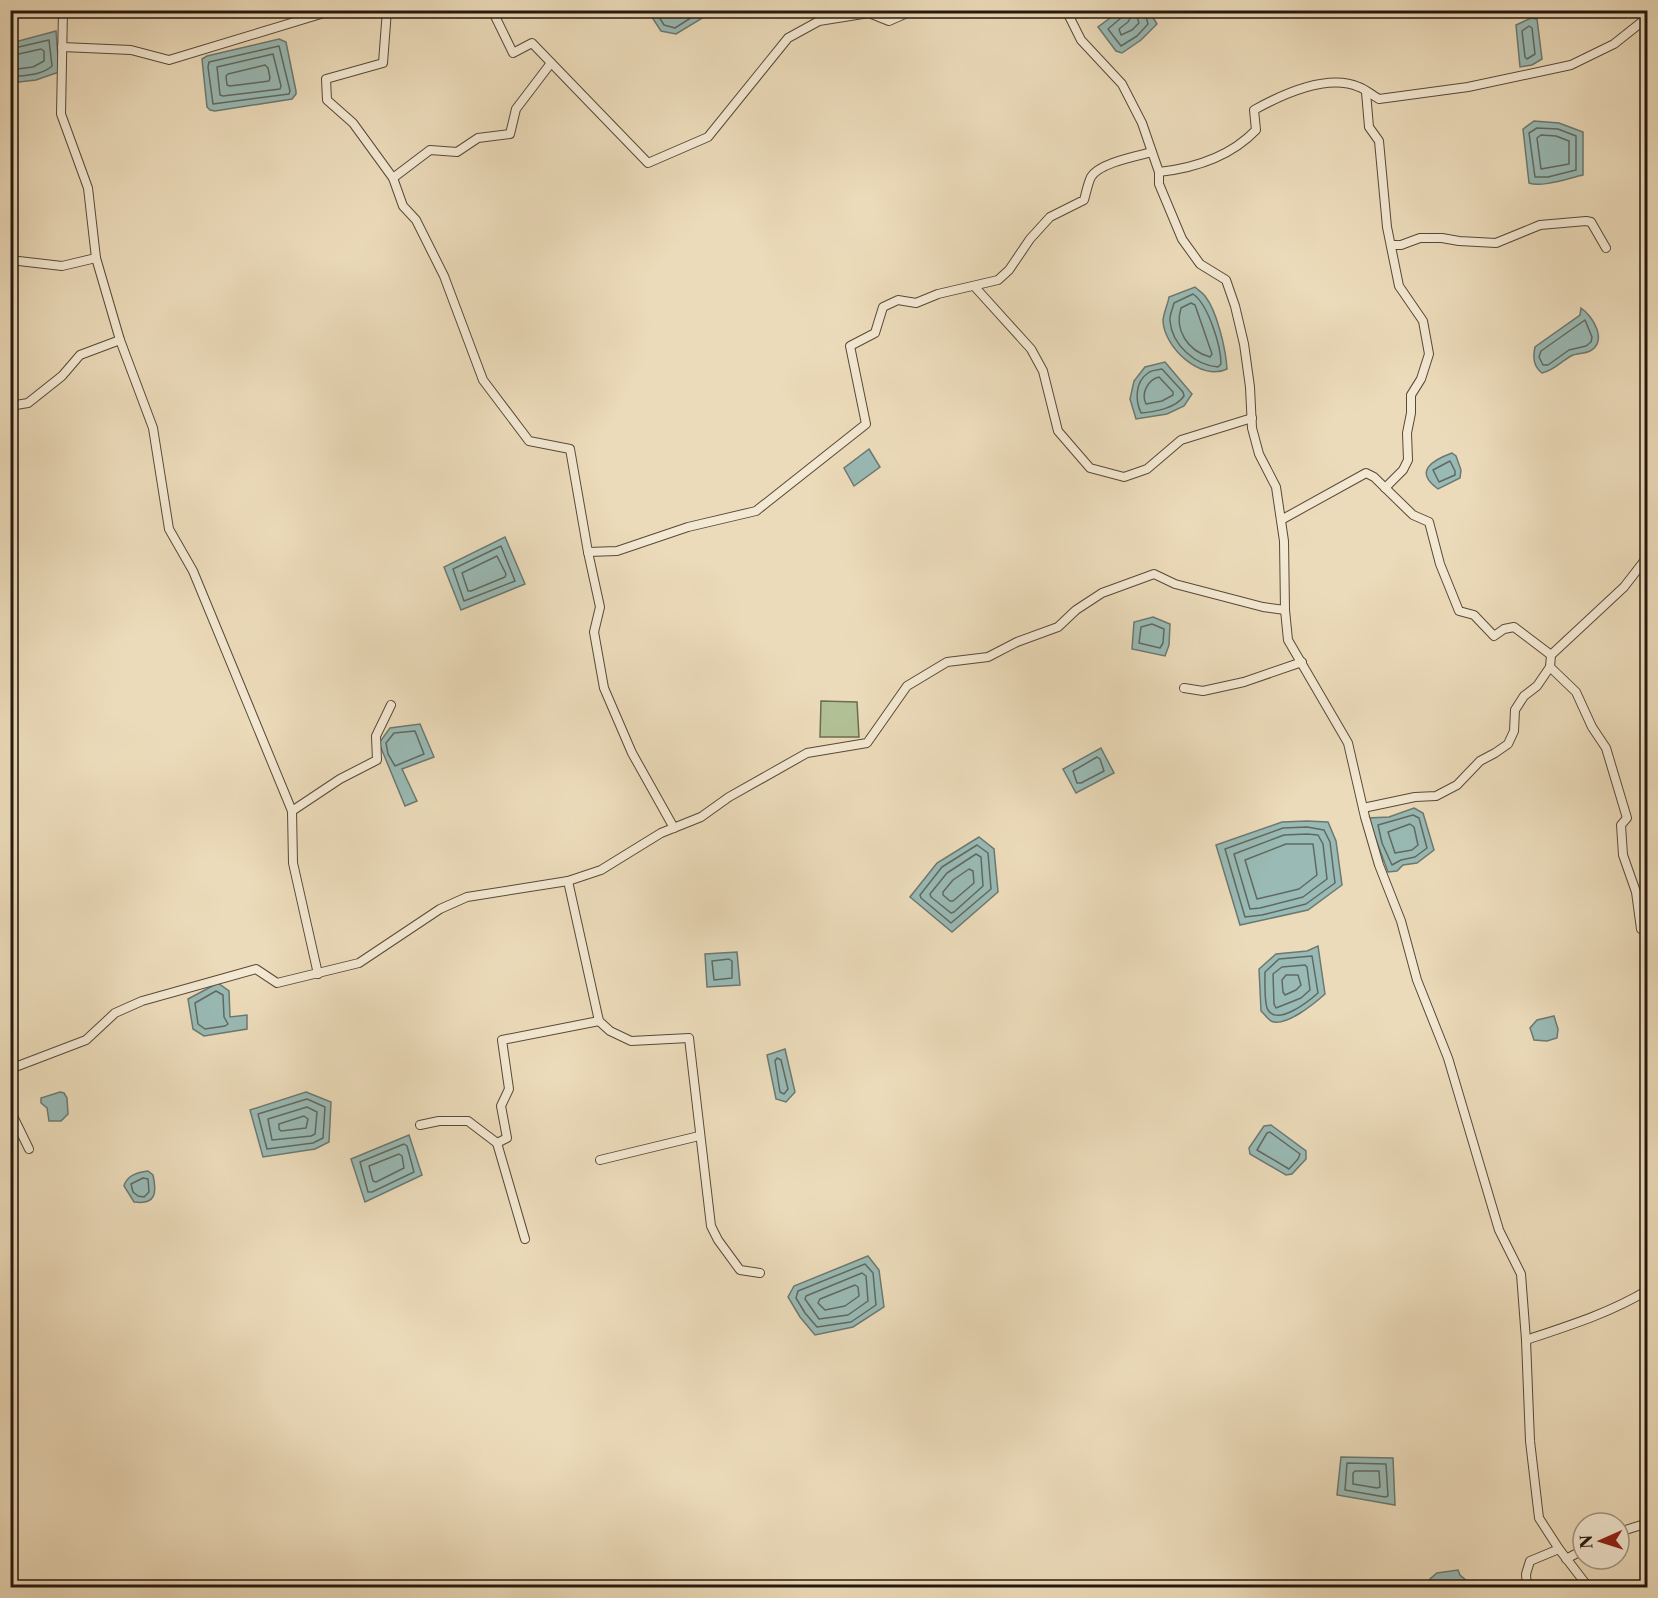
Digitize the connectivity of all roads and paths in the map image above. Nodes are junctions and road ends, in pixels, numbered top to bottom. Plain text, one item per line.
1 (63, 10) edge
2 (334, 10) edge
3 (387, 10) edge
4 (492, 10) edge
5 (914, 10) edge
6 (1066, 10) edge
7 (1647, 17) edge
8 (62, 47) junction
9 (551, 63) junction
10 (1366, 92) junction
11 (1152, 152) junction
12 (1159, 172) junction
13 (393, 178) junction
14 (1391, 246) junction
15 (1606, 248) dead end
16 (96, 258) junction
17 (10, 260) edge
18 (974, 286) junction
19 (120, 340) junction
20 (10, 413) edge
21 (1252, 418) junction
22 (1385, 488) junction
23 (1281, 520) junction
24 (588, 552) junction
25 (1647, 556) edge
26 (1285, 610) junction
27 (1551, 655) junction
28 (1302, 662) junction
29 (1550, 667) junction
30 (1184, 687) dead end
31 (391, 705) dead end
32 (1363, 808) junction
33 (292, 811) junction
34 (674, 828) junction
35 (568, 881) junction
36 (1647, 928) edge
37 (318, 974) junction
38 (599, 1021) junction
39 (10, 1069) edge
40 (10, 1110) edge
41 (420, 1125) dead end
42 (699, 1136) junction
43 (497, 1143) junction
44 (29, 1149) dead end
45 (600, 1160) dead end
46 (525, 1239) dead end
47 (760, 1273) dead end
48 (1647, 1290) edge
49 (1526, 1340) junction
50 (1647, 1523) edge
51 (1631, 1528) edge
52 (1559, 1550) junction
53 (1571, 1556) edge
54 (1566, 1558) junction
55 (1527, 1587) edge
56 (1588, 1587) edge

1 - 8 street
2 - 8 street
3 - 13 street
4 - 9 street
5 - 9 street
6 - 11 street
7 - 10 street
8 - 16 street
9 - 13 street
10 - 12 street
10 - 14 street
11 - 12 street
11 - 18 street
12 - 21 street
13 - 24 street
14 - 15 street
14 - 22 street
16 - 17 street
16 - 19 street
18 - 21 street
18 - 24 street
19 - 20 street
19 - 33 street
21 - 23 street
22 - 23 street
22 - 27 street
23 - 26 street
24 - 34 street
25 - 27 street
26 - 28 street
26 - 34 street
27 - 29 street
28 - 30 street
28 - 32 street
29 - 32 street
29 - 36 street
31 - 33 street
32 - 49 street
33 - 37 street
34 - 35 street
35 - 37 street
35 - 38 street
37 - 39 street
38 - 42 street
38 - 43 street
40 - 44 street
41 - 43 street
42 - 45 street
42 - 47 street
43 - 46 street
48 - 49 street
49 - 52 street
50 - 51 street
52 - 54 street
52 - 55 street
53 - 54 street
54 - 56 street

